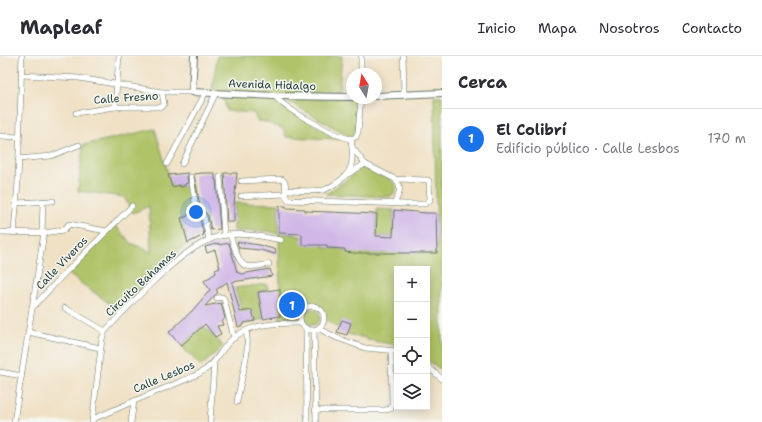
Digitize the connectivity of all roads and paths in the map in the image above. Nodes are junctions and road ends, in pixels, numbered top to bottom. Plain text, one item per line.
1 (22, 56) edge
2 (119, 56) edge
3 (194, 56) edge
4 (361, 56) edge
5 (403, 56) edge
6 (361, 68) edge
7 (21, 75) junction
8 (117, 84) junction
9 (162, 92) junction
10 (192, 92) junction
11 (206, 92) junction
12 (216, 93) junction
13 (442, 94) edge
14 (404, 95) junction
15 (275, 96) junction
16 (382, 96) edge
17 (346, 97) edge
18 (360, 104) edge
19 (115, 107) junction
20 (76, 113) dead end
21 (0, 136) edge
22 (19, 137) junction
23 (351, 139) junction
24 (79, 145) dead end
25 (352, 147) junction
26 (18, 159) junction
27 (167, 164) dead end
28 (182, 164) dead end
29 (365, 164) junction
30 (348, 174) junction
31 (191, 177) dead end
32 (220, 177) dead end
33 (395, 179) junction
34 (241, 181) dead end
35 (286, 192) junction
36 (241, 196) dead end
37 (43, 201) junction
38 (53, 201) dead end
39 (16, 203) junction
40 (394, 204) junction
41 (132, 206) dead end
42 (106, 231) junction
43 (0, 232) edge
44 (14, 233) junction
45 (43, 233) junction
46 (230, 235) junction
47 (224, 236) junction
48 (209, 240) junction
49 (281, 240) dead end
50 (269, 264) dead end
51 (216, 298) dead end
52 (32, 308) junction
53 (65, 308) dead end
54 (301, 323) junction
55 (306, 328) junction
56 (316, 329) junction
57 (105, 331) junction
58 (246, 331) junction
59 (28, 332) junction
60 (234, 338) junction
61 (100, 348) junction
62 (391, 350) junction
63 (394, 350) edge
64 (214, 364) junction
65 (430, 369) edge
66 (0, 372) edge
67 (22, 376) junction
68 (442, 379) edge
69 (134, 401) junction
70 (237, 402) dead end
71 (315, 410) junction
72 (92, 420) edge
73 (14, 422) edge
74 (131, 422) edge
75 (210, 422) edge
76 (307, 422) edge
77 (316, 422) edge

1 - 7 street
2 - 8 street
3 - 10 street
4 - 6 street
5 - 14 street
7 - 8 street
7 - 22 street
8 - 9 street
8 - 19 street
9 - 10 street
9 - 19 street, Calle Fresno
10 - 11 street, Avenida Hidalgo
11 - 12 street, Avenida Hidalgo
11 - 27 street
12 - 15 street, Avenida Hidalgo
12 - 28 street
13 - 14 street
14 - 16 street
15 - 17 street, Avenida Hidalgo
15 - 23 street
18 - 23 street
19 - 20 street, Calle Fresno
21 - 22 street
22 - 26 street
23 - 25 street
24 - 26 street
25 - 29 street
25 - 30 street
26 - 39 street
29 - 30 street
29 - 33 street
30 - 35 street
31 - 48 street
32 - 47 street
33 - 40 street
33 - 40 street
34 - 35 street
35 - 36 street
35 - 40 street
37 - 38 street
37 - 39 street
37 - 45 street
39 - 44 street
41 - 42 street, Calle Viveros
42 - 45 street
42 - 52 street, Calle Viveros
43 - 44 street
44 - 45 street
45 - 52 street
46 - 47 street, Circuito Bahamas
46 - 49 street, Circuito Bahamas
46 - 50 street
47 - 48 street, Circuito Bahamas
48 - 57 street, Circuito Bahamas
51 - 60 street
52 - 59 street
53 - 57 street
54 - 55 street
54 - 56 street
54 - 58 street, Calle Lesbos
55 - 56 street
55 - 76 street
56 - 62 street
56 - 71 street
57 - 61 street, Circuito Bahamas
58 - 60 street, Calle Lesbos
58 - 70 street
59 - 61 street
59 - 67 street
60 - 64 street, Calle Lesbos
61 - 72 street, Circuito Bahamas
62 - 63 street
62 - 71 street
64 - 69 street, Calle Lesbos
64 - 75 street
65 - 68 street
66 - 67 street
67 - 73 street
69 - 72 street, Calle Lesbos
69 - 74 street
71 - 77 street

